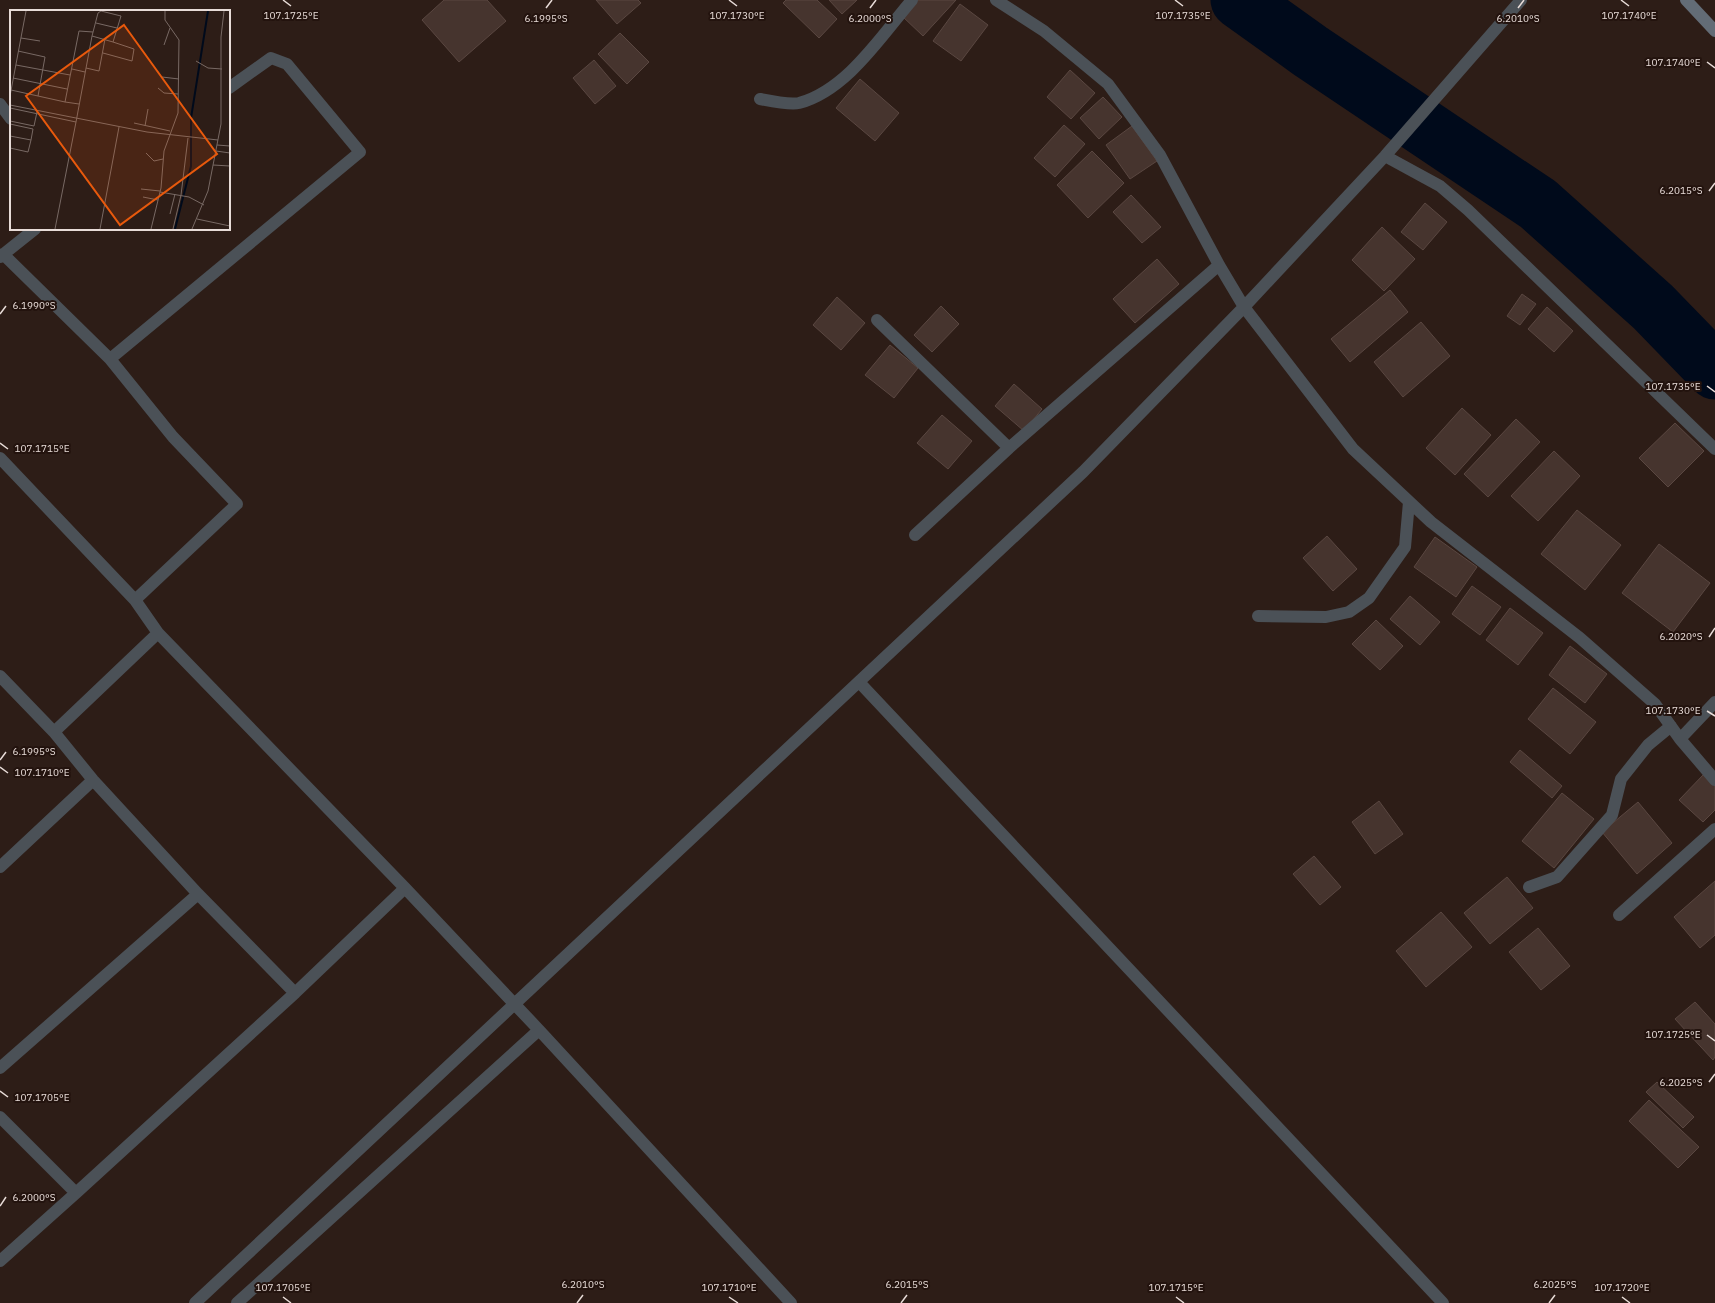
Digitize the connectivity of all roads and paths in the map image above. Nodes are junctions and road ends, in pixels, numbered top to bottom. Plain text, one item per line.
1 (912, 0) edge
2 (996, 0) edge
3 (1520, 0) edge
4 (1686, 0) edge
5 (1715, 31) edge
6 (230, 87) edge
7 (760, 99) dead end
8 (0, 104) edge
9 (10, 118) edge
10 (1389, 151) junction
11 (34, 230) edge
12 (2, 256) edge
13 (1219, 264) junction
14 (1244, 307) junction
15 (877, 320) dead end
16 (110, 359) junction
17 (1009, 448) junction
18 (1715, 449) edge
19 (0, 458) edge
20 (1409, 502) junction
21 (915, 535) dead end
22 (135, 600) junction
23 (1258, 616) dead end
24 (158, 633) junction
25 (0, 676) edge
26 (859, 682) junction
27 (1715, 702) edge
28 (1671, 726) junction
29 (54, 732) junction
30 (1680, 739) junction
31 (94, 780) junction
32 (1715, 780) edge
33 (1715, 829) edge
34 (0, 867) edge
35 (1529, 887) dead end
36 (405, 888) junction
37 (198, 894) junction
38 (1619, 915) dead end
39 (295, 993) junction
40 (514, 1005) junction
41 (539, 1030) junction
42 (0, 1068) edge
43 (0, 1117) edge
44 (76, 1193) junction
45 (0, 1261) edge
46 (196, 1302) edge
47 (237, 1303) edge
48 (791, 1303) edge
49 (1443, 1303) edge

1 - 7 street
2 - 13 street
3 - 10 street
4 - 5 main road
6 - 16 street
8 - 9 street
10 - 14 street
10 - 18 street
11 - 12 street
12 - 16 street
13 - 14 street
13 - 17 street
14 - 20 street
14 - 26 street
15 - 17 street
16 - 22 street
17 - 21 street
19 - 22 street
20 - 23 street
20 - 28 street
22 - 24 street
24 - 29 street
24 - 36 street
25 - 29 street
26 - 40 street
26 - 49 street
27 - 30 street
28 - 30 street
28 - 35 street
29 - 31 street
30 - 32 street
31 - 34 street
31 - 37 street
33 - 38 street
36 - 39 street
36 - 40 street
37 - 39 street
37 - 42 street
39 - 44 street
40 - 41 street
40 - 46 street
41 - 47 street
41 - 48 street
43 - 44 street
44 - 45 street

